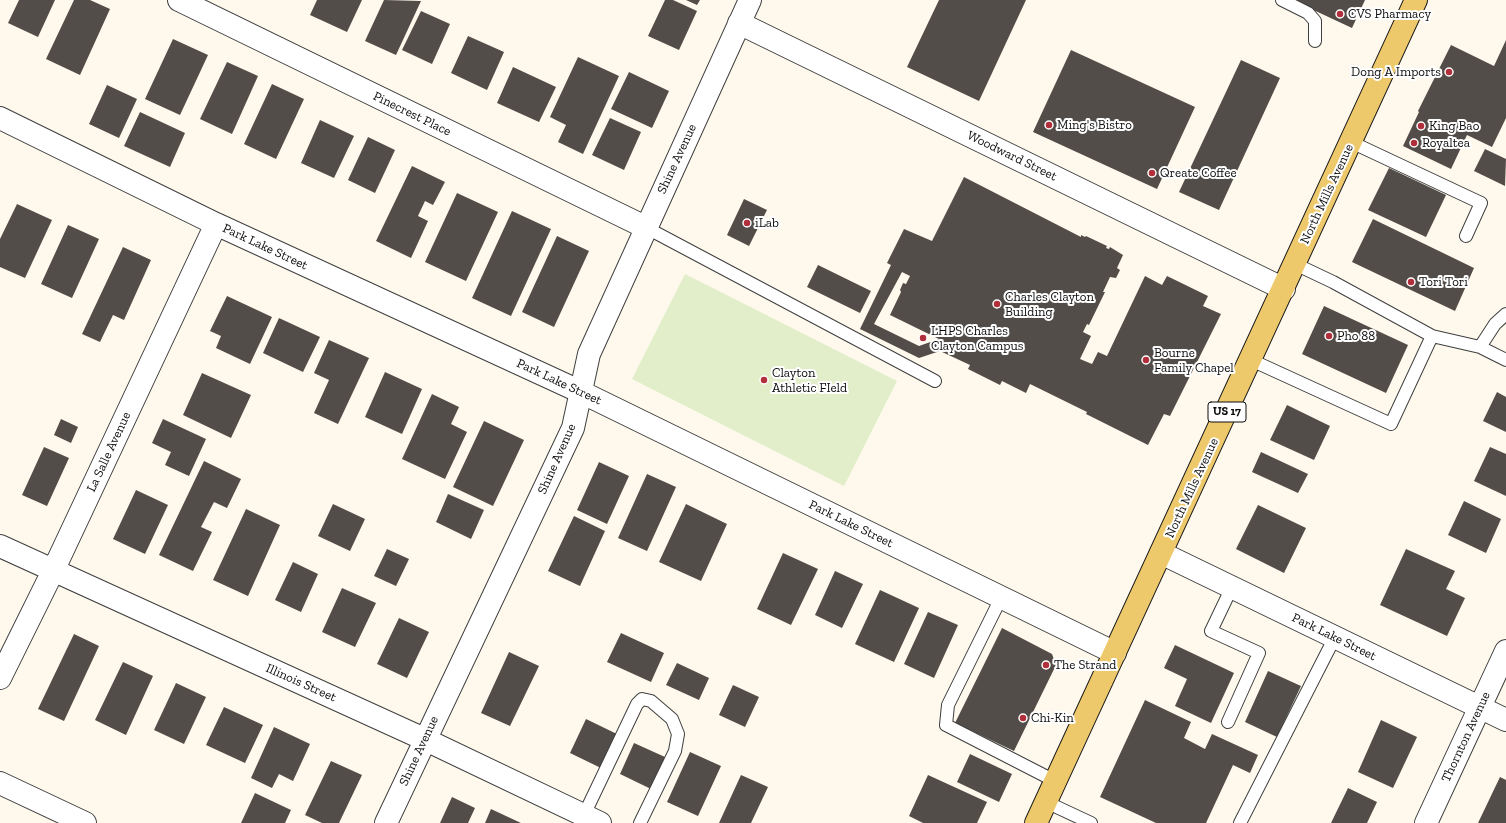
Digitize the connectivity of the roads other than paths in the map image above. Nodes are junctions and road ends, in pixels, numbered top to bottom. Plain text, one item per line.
1 (179, 0) edge
2 (750, 0) edge
3 (1282, 0) edge
4 (1416, 0) edge
5 (740, 22) junction
6 (1314, 41) dead end
7 (0, 118) edge
8 (1351, 142) junction
9 (216, 224) junction
10 (645, 228) junction
11 (1466, 236) dead end
12 (1295, 264) junction
13 (1284, 289) junction
14 (1506, 314) edge
15 (1432, 336) junction
16 (1480, 347) junction
17 (1251, 360) junction
18 (1506, 360) edge
19 (935, 381) dead end
20 (582, 392) junction
21 (0, 546) edge
22 (1162, 553) junction
23 (52, 571) junction
24 (1232, 587) junction
25 (1001, 598) junction
26 (1335, 637) junction
27 (1506, 651) edge
28 (1115, 653) junction
29 (0, 678) edge
30 (1480, 707) junction
31 (1506, 720) edge
32 (1228, 722) dead end
33 (424, 739) junction
34 (1055, 781) junction
35 (0, 783) edge
36 (1046, 802) junction
37 (592, 819) edge
38 (85, 823) edge
39 (386, 823) edge
40 (640, 823) edge
41 (1036, 823) edge
42 (1091, 823) edge
43 (1240, 823) edge
44 (1426, 823) edge

1 - 10 street, Pinecrest Place
2 - 5 street, Shine Avenue
3 - 6 lane
4 - 8 main road, North Mills Avenue / US 17
5 - 10 street, Shine Avenue
5 - 13 street, Woodward Street
7 - 9 street, Park Lake Street
8 - 11 lane
8 - 12 main road, North Mills Avenue / US 17
9 - 20 street, Park Lake Street
9 - 23 street, La Salle Avenue
10 - 19 lane
10 - 20 street, Shine Avenue
12 - 13 main road, North Mills Avenue / US 17
12 - 15 lane
13 - 17 main road, North Mills Avenue / US 17
14 - 16 lane
15 - 16 lane
15 - 17 lane
16 - 18 lane
17 - 22 main road, North Mills Avenue / US 17
20 - 25 street, Park Lake Street
20 - 33 street, Shine Avenue
21 - 23 street, Illinois Street
22 - 24 street, Park Lake Street
22 - 28 main road, North Mills Avenue / US 17
23 - 29 street, La Salle Avenue
23 - 33 street, Illinois Street
24 - 26 street, Park Lake Street
24 - 32 lane
25 - 28 street, Park Lake Street
25 - 34 lane
26 - 30 street, Park Lake Street
26 - 43 lane
27 - 30 street, Thornton Avenue
28 - 34 main road, North Mills Avenue / US 17
30 - 31 street, Park Lake Street
30 - 44 street, Thornton Avenue
33 - 37 street, Illinois Street
33 - 39 street, Shine Avenue
34 - 36 main road, North Mills Avenue / US 17
35 - 38 street
36 - 41 main road, North Mills Avenue / US 17
36 - 42 lane
37 - 40 lane

